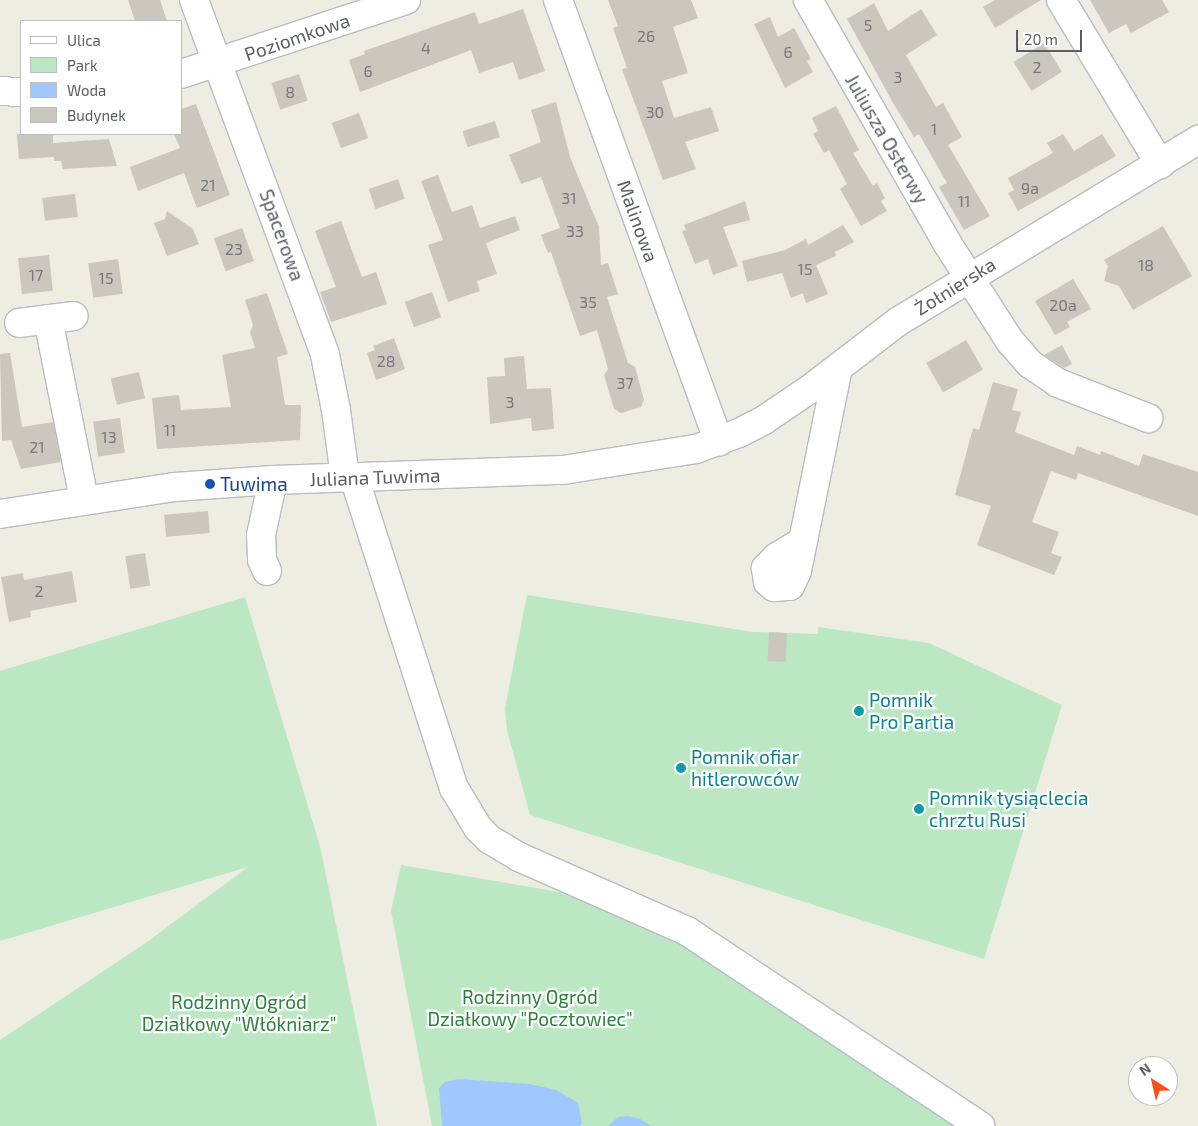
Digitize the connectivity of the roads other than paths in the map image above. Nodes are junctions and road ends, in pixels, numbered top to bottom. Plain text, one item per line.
1 (194, 0) edge
2 (406, 0) edge
3 (558, 0) edge
4 (808, 0) edge
5 (1061, 0) edge
6 (217, 64) junction
7 (182, 74) edge
8 (0, 91) edge
9 (20, 92) edge
10 (1198, 140) edge
11 (1160, 164) junction
12 (969, 276) junction
13 (19, 323) dead end
14 (838, 368) junction
15 (1148, 418) dead end
16 (719, 442) junction
17 (349, 477) junction
18 (273, 480) junction
19 (84, 500) junction
20 (0, 514) edge
21 (800, 543) dead end
22 (267, 571) dead end
23 (980, 1126) edge

1 - 6 street, Spacerowa
2 - 6 street, Poziomkowa
3 - 16 street, Malinowa
4 - 12 street, Juliusza Osterwy
5 - 11 street
6 - 7 street, Poziomkowa
6 - 17 street, Spacerowa
8 - 9 street
10 - 11 street, Żołnierska
11 - 12 street, Żołnierska
12 - 14 street, Żołnierska
12 - 15 street, Juliusza Osterwy
13 - 19 street
14 - 16 street, Żołnierska
14 - 21 street
16 - 17 street, Juliana Tuwima
17 - 18 street, Juliana Tuwima
17 - 23 street, Spacerowa
18 - 19 street, Juliana Tuwima
18 - 22 street
19 - 20 street, Juliana Tuwima

